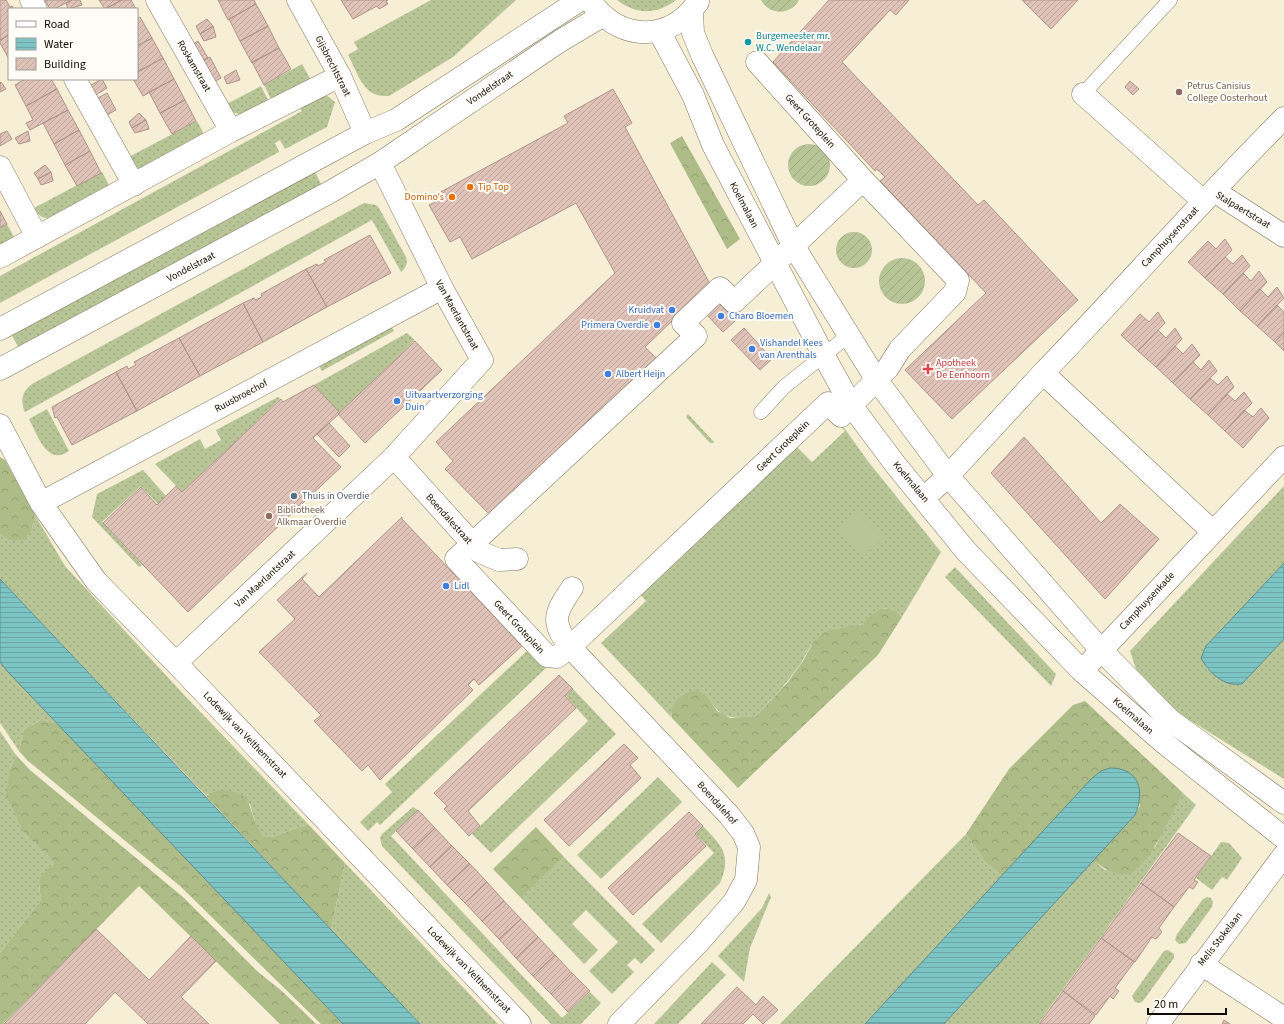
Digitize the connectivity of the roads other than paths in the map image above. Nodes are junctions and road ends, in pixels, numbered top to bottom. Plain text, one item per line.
1 (157, 0) edge
2 (298, 0) edge
3 (580, 0) edge
4 (1170, 0) edge
5 (696, 6) edge
6 (596, 8) edge
7 (659, 31) junction
8 (758, 62) dead end
9 (340, 76) junction
10 (76, 80) edge
11 (1083, 94) joint
12 (1284, 118) edge
13 (231, 132) junction
14 (365, 133) junction
15 (380, 163) junction
16 (0, 167) edge
17 (863, 180) junction
18 (134, 185) junction
19 (1208, 196) junction
20 (1284, 236) edge
21 (37, 237) junction
22 (793, 245) junction
23 (0, 258) edge
24 (776, 264) junction
25 (442, 288) junction
26 (0, 329) edge
27 (849, 335) junction
28 (824, 356) junction
29 (0, 369) edge
30 (1043, 373) junction
31 (876, 379) junction
32 (851, 405) junction
33 (761, 412) dead end
34 (0, 425) edge
35 (394, 457) junction
36 (1284, 457) edge
37 (948, 476) junction
38 (924, 498) junction
39 (41, 503) junction
40 (1212, 531) junction
41 (472, 545) junction
42 (517, 559) dead end
43 (572, 588) dead end
44 (570, 647) junction
45 (1101, 650) junction
46 (176, 663) junction
47 (1082, 671) junction
48 (1284, 803) edge
49 (1284, 838) edge
50 (1284, 855) edge
51 (1201, 964) junction
52 (1284, 1018) edge
53 (520, 1024) edge
54 (619, 1024) edge
55 (1158, 1024) edge

1 - 13 street, Roskamstraat
2 - 9 street, Gijsbrechtstraat
3 - 14 street
4 - 11 lane
5 - 7 street
5 - 22 street
6 - 7 street
6 - 15 street, Vondelstraat
7 - 24 street, Koelmalaan
8 - 17 street, Geert Groteplein
9 - 13 street
9 - 14 street, Gijsbrechtstraat
10 - 18 street
11 - 19 street, Camphuysenstraat
12 - 19 street, Camphuysenstraat
13 - 18 street
14 - 15 street
14 - 26 street
15 - 25 street, Van Maerlantstraat
15 - 29 street, Vondelstraat
16 - 21 street
17 - 22 street, Geert Groteplein
17 - 31 street, Geert Groteplein
18 - 21 street
19 - 20 street, Stalpaertstraat
19 - 30 street, Camphuysenstraat
21 - 23 street
22 - 24 street, Geert Groteplein
22 - 27 street
24 - 28 street, Koelmalaan
24 - 41 street, Geert Groteplein
25 - 35 street, Van Maerlantstraat
25 - 39 street, Ruusbroechof
27 - 28 lane
27 - 31 street
28 - 32 street, Koelmalaan
28 - 33 lane
30 - 37 street, Camphuysenstraat
30 - 40 street
31 - 32 street, Geert Groteplein
31 - 37 street
32 - 38 street, Koelmalaan
32 - 44 street, Geert Groteplein
34 - 39 street, Lodewijk van Velthemstraat
35 - 41 street, Boendalestraat
35 - 46 street, Van Maerlantstraat
36 - 40 street
37 - 38 street, Camphuysenstraat
37 - 45 street
38 - 47 street, Koelmalaan
39 - 46 street, Lodewijk van Velthemstraat
40 - 45 street, Camphuysenkade
41 - 42 street, Boendalestraat
41 - 44 street, Geert Groteplein
43 - 44 street, Boendalehof
44 - 54 street, Boendalehof
45 - 47 street, Camphuysenkade
45 - 48 street
46 - 53 street, Lodewijk van Velthemstraat
47 - 49 street, Koelmalaan
50 - 51 street, Melis Stokelaan
51 - 52 street
51 - 55 street, Melis Stokelaan

